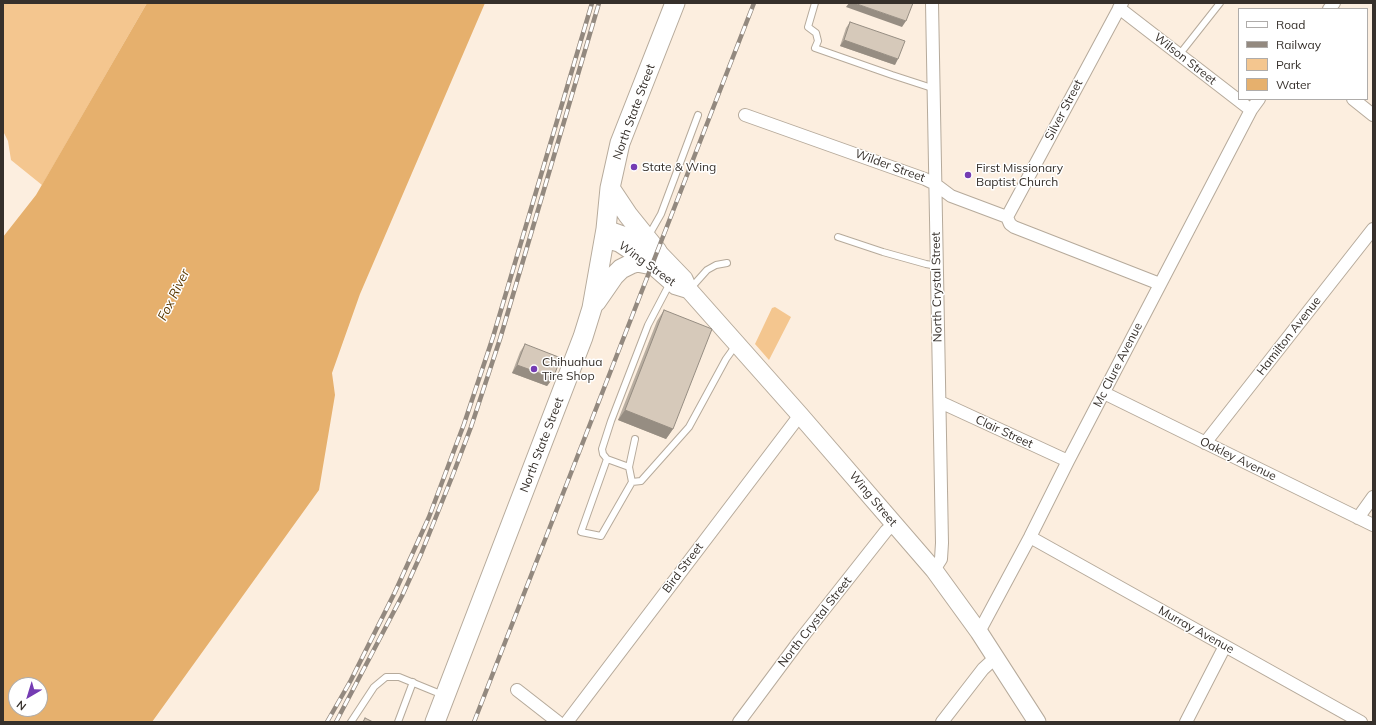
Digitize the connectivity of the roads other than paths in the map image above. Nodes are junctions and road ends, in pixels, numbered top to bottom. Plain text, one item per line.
1 (676, 3) edge
2 (815, 3) edge
3 (932, 3) edge
4 (1220, 3) edge
5 (1120, 6) edge
6 (1180, 55) junction
7 (932, 88) junction
8 (1238, 100) edge
9 (1238, 100) edge
10 (1259, 100) edge
11 (1354, 100) edge
12 (1251, 110) junction
13 (698, 114) dead end
14 (745, 115) dead end
15 (1373, 115) edge
16 (935, 184) junction
17 (610, 188) junction
18 (1007, 217) junction
19 (1373, 229) edge
20 (606, 233) junction
21 (838, 237) dead end
22 (652, 251) junction
23 (727, 263) dead end
24 (936, 266) junction
25 (670, 281) junction
26 (1160, 284) junction
27 (689, 290) junction
28 (592, 308) junction
29 (736, 344) junction
30 (1104, 393) junction
31 (940, 402) junction
32 (800, 415) junction
33 (635, 439) dead end
34 (1205, 443) junction
35 (606, 459) junction
36 (1068, 461) junction
37 (629, 467) junction
38 (632, 482) junction
39 (1373, 497) edge
40 (1358, 518) junction
41 (894, 524) junction
42 (1373, 525) edge
43 (1030, 537) junction
44 (934, 570) junction
45 (979, 632) junction
46 (1225, 646) junction
47 (995, 658) junction
48 (412, 682) junction
49 (517, 690) dead end
50 (445, 696) junction
51 (351, 722) edge
52 (398, 722) edge
53 (435, 722) edge
54 (558, 722) edge
55 (567, 722) edge
56 (739, 722) edge
57 (942, 722) edge
58 (1037, 722) edge
59 (1186, 722) edge
60 (1361, 722) edge

1 - 17 main road, North State Street
2 - 7 lane
3 - 7 street, North Crystal Street
4 - 6 lane
5 - 6 street, Wilson Street
5 - 18 street, Silver Street
6 - 8 street, Wilson Street
7 - 16 street, North Crystal Street
9 - 12 street, Wilson Street
10 - 12 street, Mc Clure Avenue
11 - 15 street
12 - 26 street, Mc Clure Avenue
13 - 22 lane
14 - 16 street, Wilder Street
16 - 18 street, Wilder Street
16 - 24 street, North Crystal Street
17 - 20 main road, North State Street
17 - 22 main road
18 - 26 street, Wilder Street
19 - 34 street, Hamilton Avenue
20 - 22 street, Wing Street
20 - 28 main road, North State Street
21 - 24 lane
22 - 25 street, Wing Street
22 - 27 street, Wing Street
22 - 28 main road
23 - 27 lane
24 - 31 street, North Crystal Street
25 - 27 street, Wing Street
25 - 35 lane
26 - 30 street, Mc Clure Avenue
27 - 29 street, Wing Street
28 - 50 main road, North State Street
29 - 32 street, Wing Street
29 - 38 lane
30 - 34 street, Oakley Avenue
30 - 36 street, Mc Clure Avenue
31 - 36 street, Clair Street
31 - 44 street, North Crystal Street
32 - 41 street, Wing Street
32 - 55 street, Bird Street
33 - 37 lane
34 - 40 street, Oakley Avenue
35 - 37 lane
35 - 38 lane
36 - 43 street, Mc Clure Avenue
37 - 38 lane
39 - 40 street
40 - 42 street, Oakley Avenue
41 - 44 street, Wing Street
41 - 56 street, North Crystal Street
43 - 45 street, Mc Clure Avenue
43 - 46 street, Murray Avenue
44 - 45 street, Wing Street
45 - 47 street, Wing Street
46 - 59 street
46 - 60 street, Murray Avenue
47 - 57 street
47 - 58 street, Wing Street
48 - 50 lane
48 - 51 lane
48 - 52 lane
49 - 54 street
50 - 53 main road, North State Street

